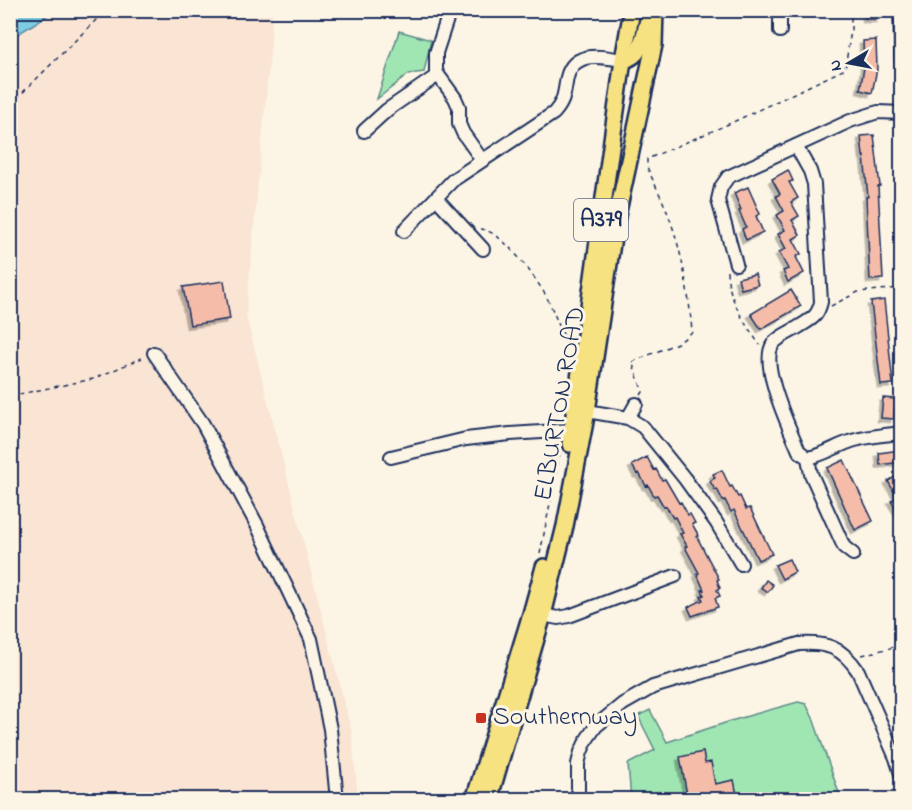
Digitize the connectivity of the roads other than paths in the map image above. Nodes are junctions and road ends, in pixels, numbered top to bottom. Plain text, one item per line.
1 (450, 10) edge
2 (632, 10) edge
3 (653, 10) edge
4 (780, 10) edge
5 (900, 10) edge
6 (780, 31) dead end
7 (623, 60) junction
8 (902, 69) edge
9 (438, 75) junction
10 (647, 78) junction
11 (902, 113) edge
12 (615, 120) junction
13 (364, 131) dead end
14 (796, 146) junction
15 (482, 160) junction
16 (436, 198) junction
17 (404, 231) dead end
18 (483, 249) dead end
19 (736, 264) road end
20 (154, 352) road end
21 (636, 404) dead end
22 (587, 411) junction
23 (628, 418) junction
24 (569, 430) junction
25 (902, 433) edge
26 (392, 457) dead end
27 (808, 458) junction
28 (734, 553) junction
29 (853, 554) dead end
30 (722, 560) dead end
31 (741, 564) dead end
32 (675, 576) dead end
33 (543, 615) junction
34 (902, 777) edge
35 (337, 800) edge
36 (474, 800) edge
37 (489, 800) edge
38 (578, 800) edge

1 - 9 street
2 - 7 main road, ELBURTON ROAD / A379
3 - 7 main road, A379
3 - 10 main road, ELBURTON ROAD / A379
4 - 6 street
5 - 8 street
7 - 12 main road, ELBURTON ROAD / A379
7 - 15 street
9 - 13 street
9 - 15 street
10 - 12 main road, A379
10 - 22 main road, ELBURTON ROAD / A379
11 - 14 street
12 - 24 main road, ELBURTON ROAD / A379
14 - 19 street
14 - 27 street
15 - 16 street
16 - 17 street
16 - 18 street
20 - 35 street
21 - 23 street
22 - 23 street
22 - 33 main road, ELBURTON ROAD / A379
23 - 28 street
24 - 26 street
24 - 36 main road, ELBURTON ROAD / A379
25 - 27 street
27 - 29 street
28 - 30 street
28 - 31 street
32 - 33 street
33 - 37 main road, ELBURTON ROAD / A379
34 - 38 street

